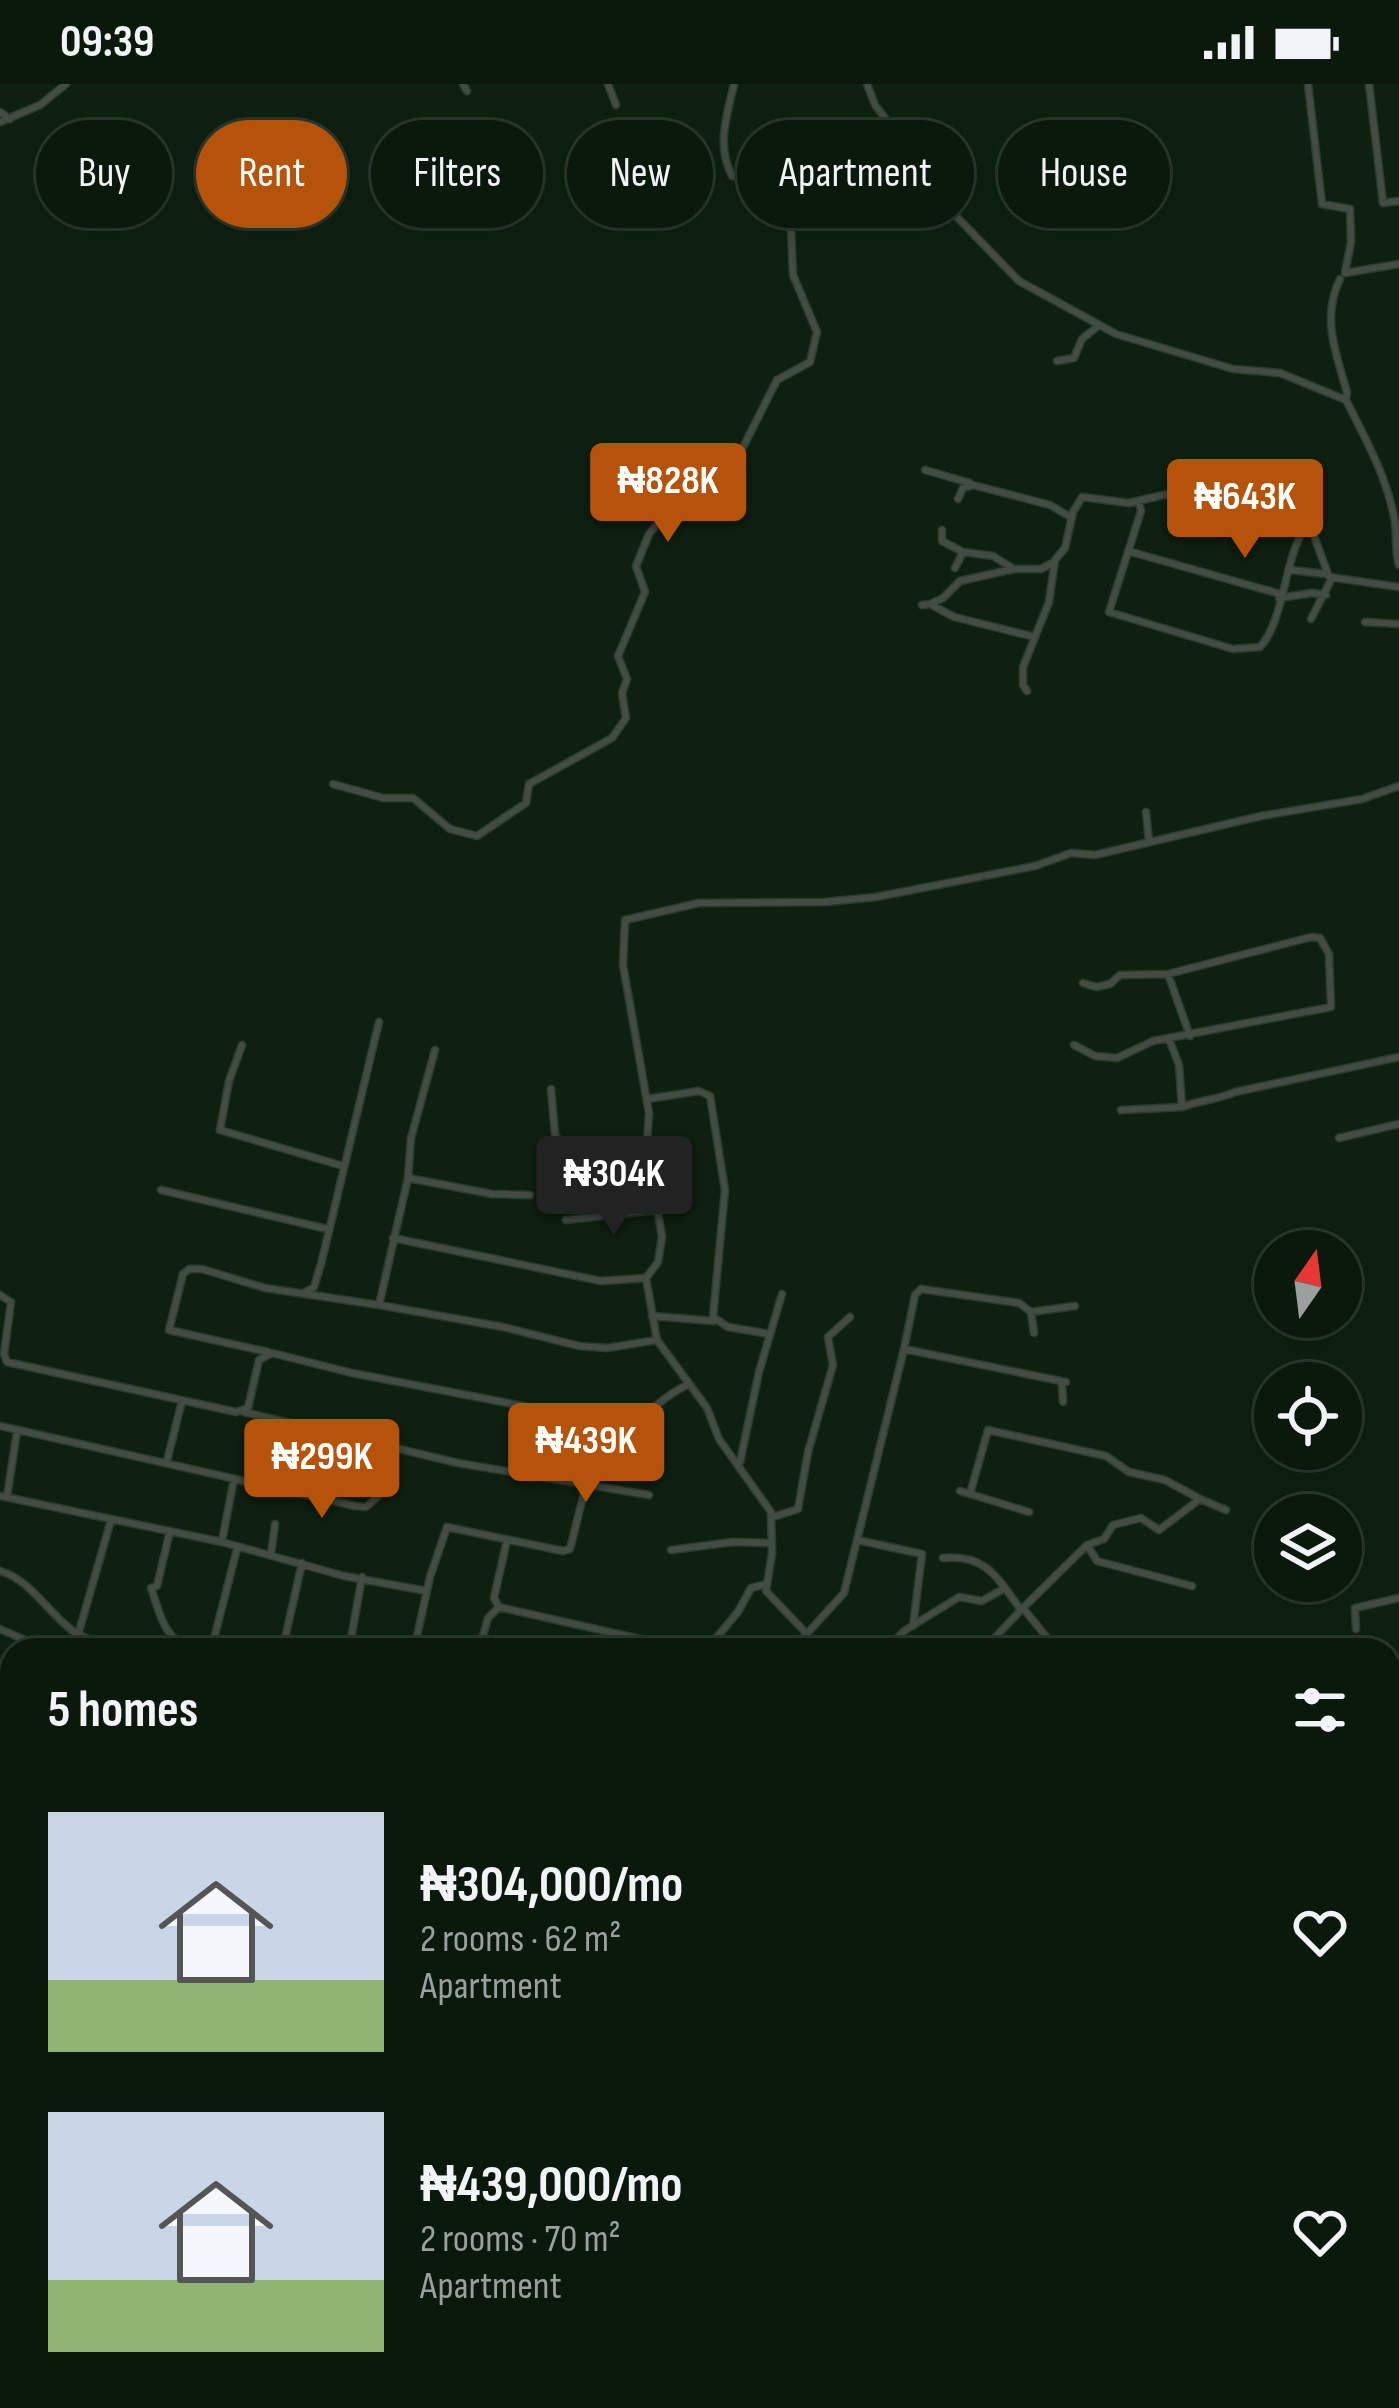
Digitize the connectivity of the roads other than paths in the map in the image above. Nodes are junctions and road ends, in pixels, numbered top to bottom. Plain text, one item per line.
1 (67, 84) edge
2 (608, 84) edge
3 (734, 84) edge
4 (867, 84) edge
5 (1308, 84) edge
6 (1369, 84) edge
7 (616, 104) dead end
8 (0, 112) edge
9 (10, 119) junction
10 (0, 122) edge
11 (1399, 201) edge
12 (1399, 264) edge
13 (1340, 279) dead end
14 (1098, 326) junction
15 (1057, 361) dead end
16 (1346, 400) junction
17 (925, 470) dead end
18 (973, 485) junction
19 (958, 499) dead end
20 (1139, 500) junction
21 (1072, 518) junction
22 (1397, 522) edge
23 (942, 530) dead end
24 (1304, 530) junction
25 (1128, 551) junction
26 (963, 552) junction
27 (1055, 560) junction
28 (1399, 566) edge
29 (955, 568) dead end
30 (1014, 569) junction
31 (1291, 570) junction
32 (1399, 575) edge
33 (1329, 576) junction
34 (1388, 584) junction
35 (1399, 587) edge
36 (1326, 595) junction
37 (1280, 596) junction
38 (1311, 619) dead end
39 (1365, 622) dead end
40 (1399, 624) edge
41 (1035, 637) junction
42 (1027, 692) dead end
43 (333, 784) dead end
44 (1399, 786) edge
45 (1146, 812) dead end
46 (1149, 842) junction
47 (1168, 974) junction
48 (1083, 983) dead end
49 (379, 1022) dead end
50 (1190, 1036) junction
51 (1169, 1039) junction
52 (242, 1045) dead end
53 (1074, 1045) dead end
54 (435, 1050) dead end
55 (1399, 1057) edge
56 (551, 1089) dead end
57 (647, 1099) junction
58 (1182, 1107) junction
59 (1121, 1110) dead end
60 (1399, 1124) edge
61 (1339, 1138) dead end
62 (647, 1143) junction
63 (343, 1166) junction
64 (408, 1178) junction
65 (161, 1190) dead end
66 (530, 1195) dead end
67 (659, 1210) junction
68 (566, 1220) dead end
69 (327, 1229) junction
70 (393, 1238) junction
71 (646, 1278) junction
72 (304, 1293) junction
73 (782, 1294) dead end
74 (0, 1295) edge
75 (379, 1305) junction
76 (1075, 1306) dead end
77 (1031, 1312) junction
78 (652, 1316) junction
79 (850, 1316) dead end
80 (717, 1321) junction
81 (1034, 1333) dead end
82 (769, 1334) junction
83 (657, 1340) junction
84 (904, 1349) junction
85 (272, 1353) junction
86 (686, 1384) junction
87 (182, 1401) junction
88 (1063, 1402) dead end
89 (244, 1412) junction
90 (0, 1426) edge
91 (977, 1428) dead end
92 (988, 1430) junction
93 (17, 1431) junction
94 (167, 1462) junction
95 (740, 1462) junction
96 (234, 1479) junction
97 (586, 1484) junction
98 (384, 1491) dead end
99 (960, 1491) dead end
100 (970, 1494) junction
101 (649, 1495) dead end
102 (3, 1497) edge
103 (1200, 1499) junction
104 (1226, 1510) dead end
105 (1029, 1512) dead end
106 (773, 1517) junction
107 (111, 1520) junction
108 (275, 1525) dead end
109 (170, 1532) junction
110 (507, 1540) junction
111 (857, 1540) junction
112 (222, 1542) junction
113 (770, 1543) junction
114 (1088, 1545) junction
115 (237, 1549) junction
116 (671, 1550) dead end
117 (271, 1554) junction
118 (943, 1558) dead end
119 (302, 1562) junction
120 (0, 1571) edge
121 (362, 1577) junction
122 (766, 1583) junction
123 (1192, 1586) dead end
124 (1005, 1588) junction
125 (428, 1591) junction
126 (1399, 1598) edge
127 (499, 1606) junction
128 (1022, 1609) junction
129 (913, 1626) junction
130 (1356, 1629) dead end
131 (806, 1633) junction
132 (78, 1635) junction
133 (76, 1638) edge
134 (86, 1638) edge
135 (172, 1638) edge
136 (214, 1638) edge
137 (285, 1638) edge
138 (351, 1638) edge
139 (416, 1638) edge
140 (482, 1638) edge
141 (637, 1638) edge
142 (716, 1638) edge
143 (803, 1638) edge
144 (900, 1638) edge
145 (994, 1638) edge
146 (1047, 1638) edge

1 - 9 street
2 - 7 street
3 - 43 street
4 - 14 street
5 - 12 street
6 - 11 street
8 - 9 street
9 - 10 street
13 - 16 street
14 - 15 street
14 - 16 street
16 - 22 street
17 - 18 street
18 - 19 street
18 - 21 street
20 - 21 street
20 - 24 street
20 - 25 street
21 - 27 street
22 - 28 street
23 - 26 street
24 - 31 street
24 - 33 street
25 - 37 street
25 - 37 street
26 - 29 street
26 - 30 street
27 - 30 street
27 - 41 street
30 - 41 street
31 - 33 street
31 - 37 street
32 - 34 street
33 - 34 street
33 - 36 street
34 - 35 street
36 - 37 street
36 - 38 street
39 - 40 street
41 - 42 street
44 - 46 street
45 - 46 street
46 - 57 street
47 - 48 street
47 - 50 street
47 - 50 street
49 - 63 street
50 - 51 street
51 - 53 street
51 - 58 street
52 - 63 street
54 - 64 street
55 - 58 street
56 - 62 street
57 - 62 street
57 - 80 street
58 - 59 street
60 - 61 street
62 - 67 street
63 - 69 street
64 - 66 street
64 - 70 street
65 - 69 street
67 - 68 street
67 - 71 street
69 - 72 street
70 - 71 street
70 - 75 street
71 - 78 street
72 - 75 street
72 - 85 street
73 - 82 street
74 - 87 street
75 - 83 street
76 - 77 street
77 - 81 street
77 - 84 street
78 - 80 street
78 - 83 street
79 - 106 street
80 - 82 street
82 - 95 street
83 - 86 street
84 - 88 street
84 - 111 street
85 - 86 street
85 - 89 street
86 - 95 street
87 - 89 street
87 - 94 street
89 - 97 street
90 - 93 street
91 - 92 street
92 - 100 street
92 - 103 street
93 - 94 street
93 - 102 street
94 - 96 street
95 - 106 street
96 - 98 street
96 - 112 street
97 - 101 street
97 - 110 street
99 - 100 street
100 - 105 street
102 - 107 street
103 - 104 street
103 - 114 street
106 - 113 street
107 - 109 street
107 - 132 street
108 - 117 street
109 - 112 street
109 - 135 street
110 - 125 street
110 - 127 street
111 - 129 street
111 - 131 street
112 - 115 street
113 - 116 street
113 - 122 street
114 - 123 street
114 - 128 street
115 - 117 street
115 - 136 street
117 - 119 street
118 - 124 street
119 - 121 street
119 - 137 street
120 - 132 street
121 - 125 street
121 - 138 street
122 - 131 street
122 - 142 street
124 - 128 street
124 - 129 street
125 - 139 street
126 - 130 street
127 - 140 street
127 - 141 street
128 - 145 street
128 - 146 street
129 - 144 street
131 - 143 street
132 - 133 street
132 - 134 street

